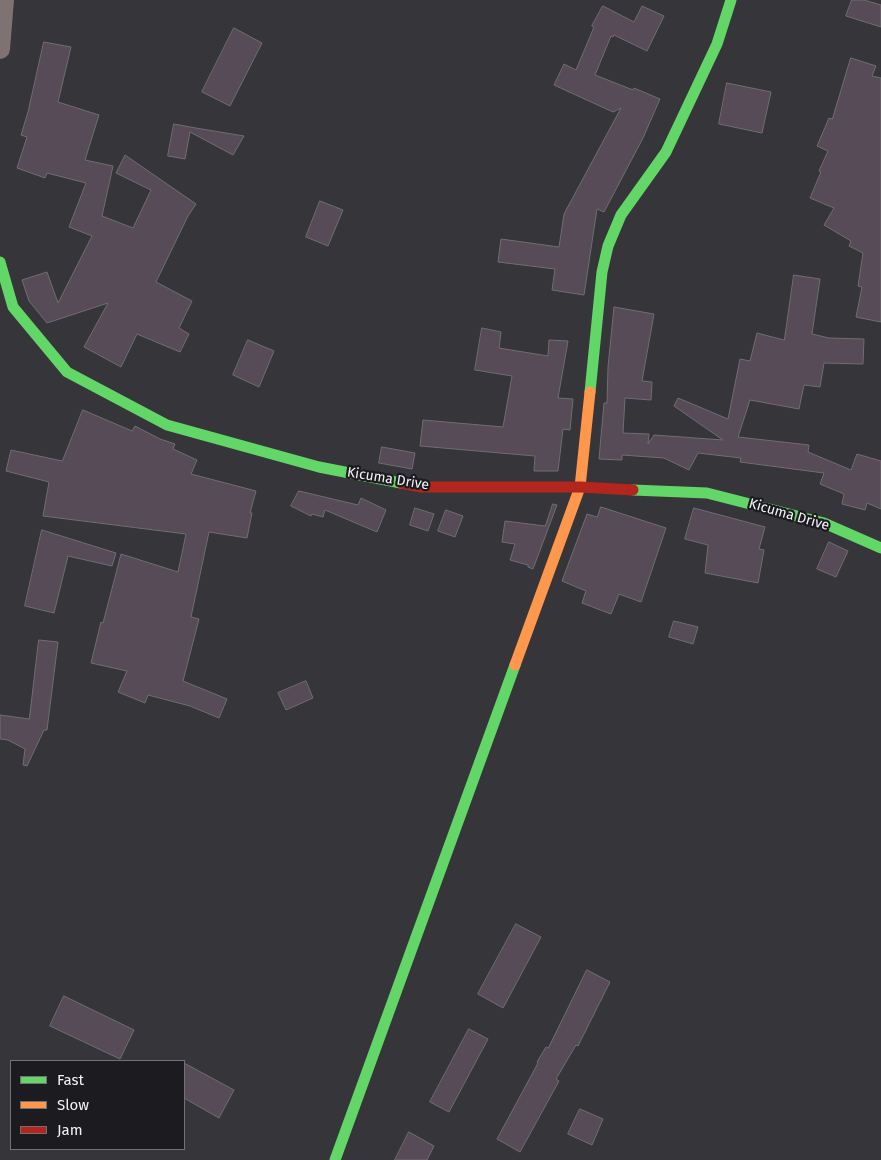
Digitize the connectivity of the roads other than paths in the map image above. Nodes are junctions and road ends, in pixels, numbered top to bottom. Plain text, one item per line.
1 (4, 0) edge
2 (731, 0) edge
3 (0, 49) edge
4 (0, 262) edge
5 (580, 487) junction
6 (881, 548) edge
7 (335, 1160) edge

1 - 3 street
2 - 5 street
4 - 5 street, Kicuma Drive
5 - 6 street, Kicuma Drive
5 - 7 street

